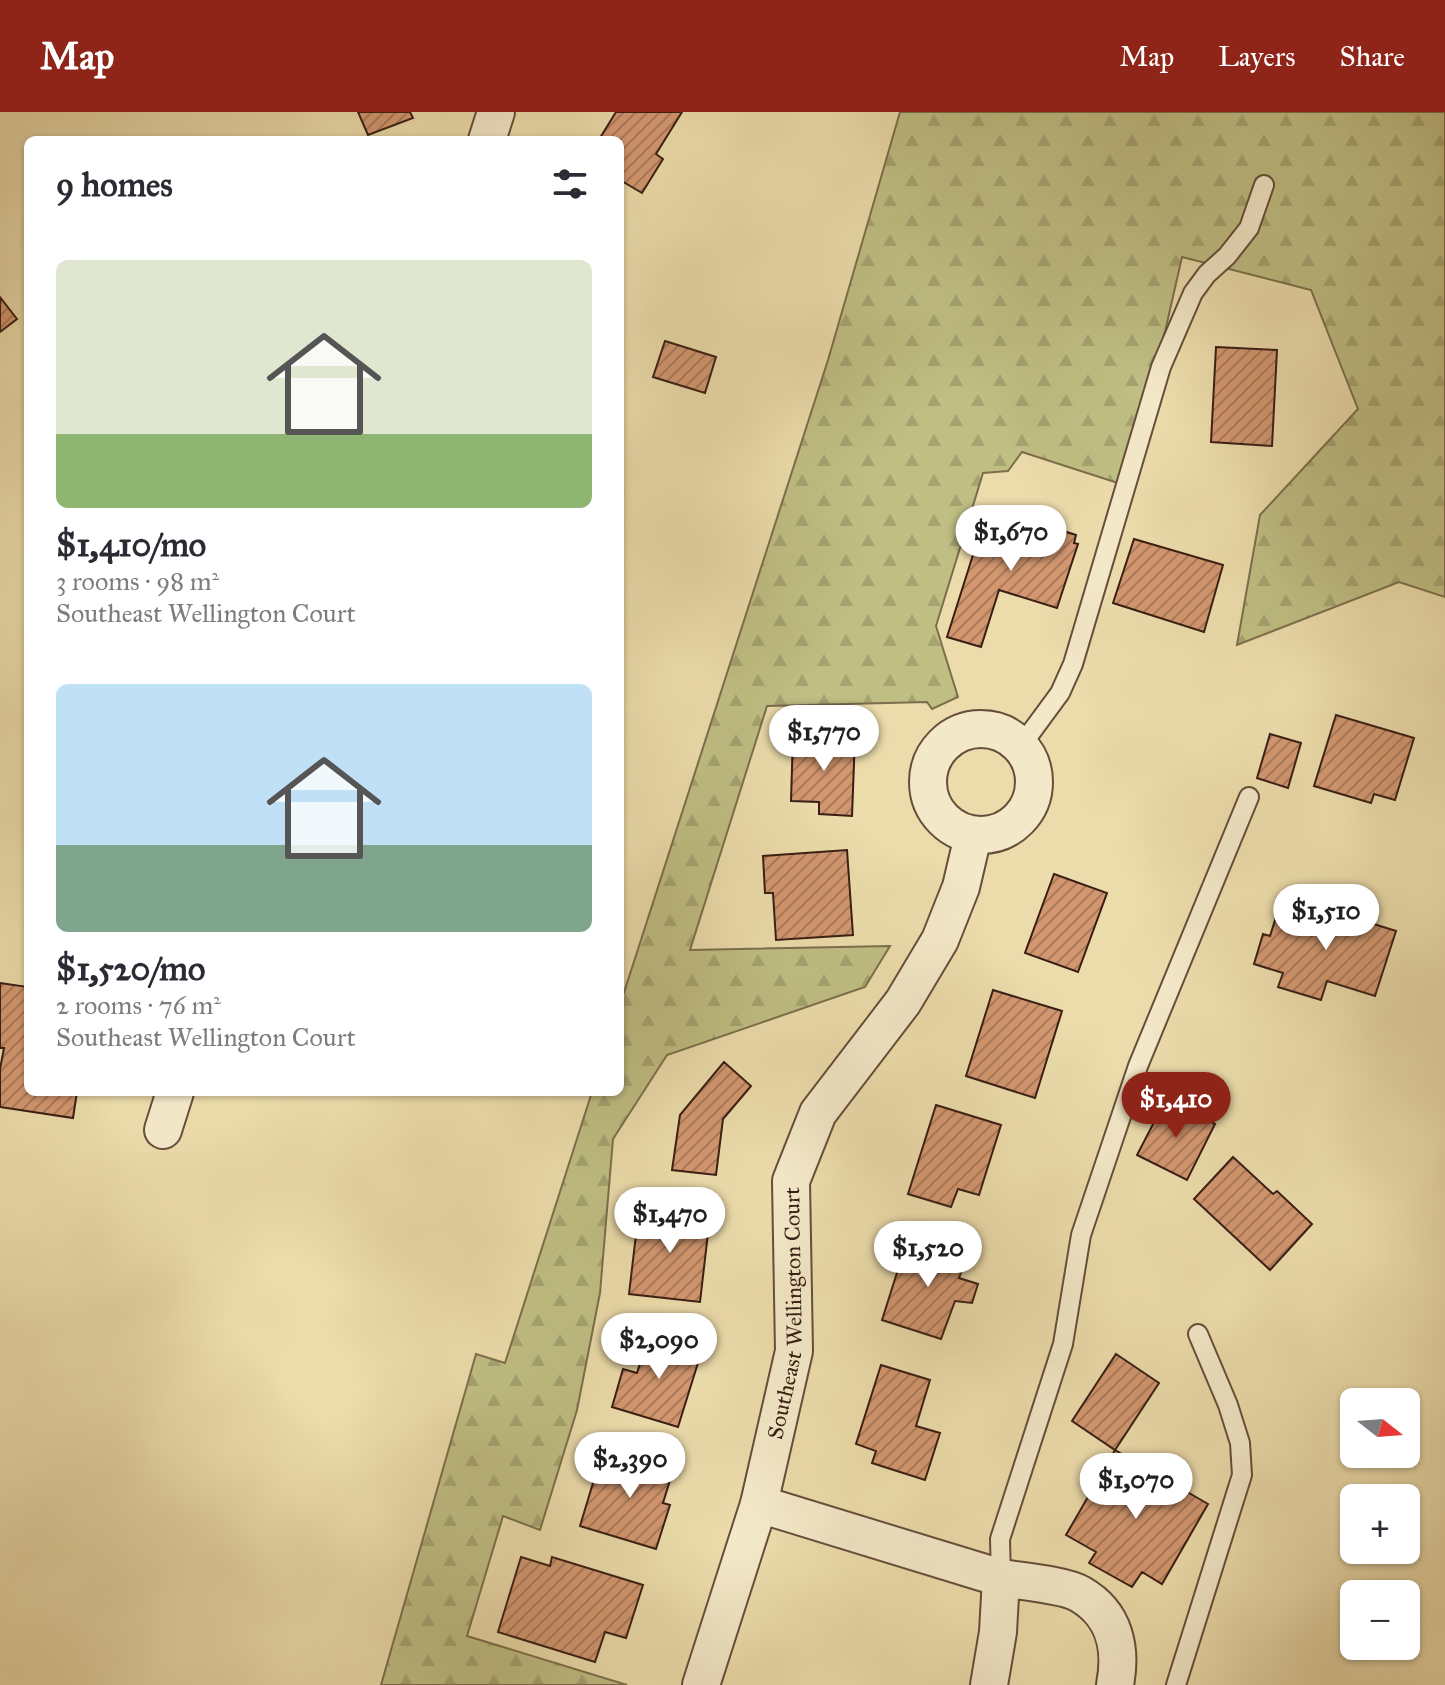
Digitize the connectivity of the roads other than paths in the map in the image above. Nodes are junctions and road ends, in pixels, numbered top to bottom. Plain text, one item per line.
1 (496, 112) edge
2 (488, 136) edge
3 (1264, 185) dead end
4 (1021, 746) junction
5 (1249, 797) dead end
6 (973, 836) junction
7 (174, 1096) edge
8 (163, 1130) dead end
9 (1198, 1334) dead end
10 (759, 1504) junction
11 (1001, 1578) junction
12 (701, 1685) edge
13 (989, 1685) edge
14 (1115, 1685) edge
15 (1176, 1685) edge

1 - 2 street
3 - 4 lane
4 - 6 street
4 - 6 street
5 - 11 lane
6 - 10 street, Southeast Wellington Court
7 - 8 street
9 - 15 lane
10 - 11 street
10 - 12 street, Southeast Wellington Court
11 - 13 street
11 - 14 street

